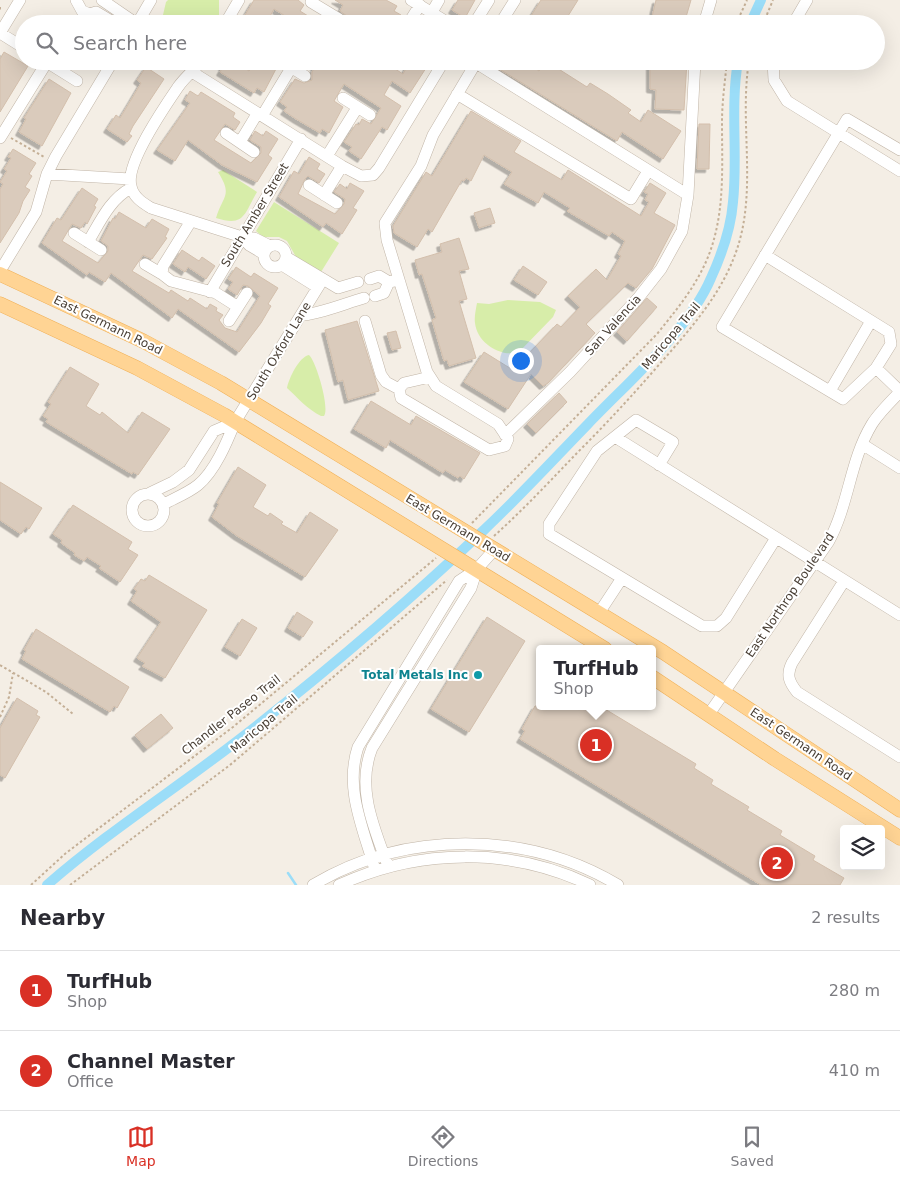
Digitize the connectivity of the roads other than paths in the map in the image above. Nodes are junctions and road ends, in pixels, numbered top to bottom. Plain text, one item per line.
1 (20, 0) edge
2 (102, 0) edge
3 (151, 0) edge
4 (239, 0) edge
5 (439, 0) edge
6 (489, 0) edge
7 (515, 0) edge
8 (711, 0) edge
9 (807, 0) edge
10 (76, 1) edge
11 (311, 2) dead end
12 (416, 3) edge
13 (328, 5) edge
14 (432, 12) junction
15 (101, 15) edge
16 (124, 15) edge
17 (142, 15) edge
18 (230, 15) edge
19 (336, 15) edge
20 (411, 15) edge
21 (436, 15) edge
22 (480, 15) edge
23 (506, 15) edge
24 (707, 15) edge
25 (798, 15) edge
26 (4, 17) edge
27 (0, 33) edge
28 (15, 42) edge
29 (41, 70) edge
30 (60, 70) edge
31 (108, 70) edge
32 (290, 70) edge
33 (294, 70) edge
34 (438, 70) edge
35 (471, 70) edge
36 (489, 70) edge
37 (695, 70) edge
38 (773, 70) edge
39 (192, 72) joint
40 (304, 76) dead end
41 (77, 80) dead end
42 (457, 94) junction
43 (343, 98) dead end
44 (357, 108) junction
45 (260, 115) junction
46 (370, 115) dead end
47 (226, 133) dead end
48 (839, 133) junction
49 (2, 135) edge
50 (301, 140) junction
51 (240, 142) junction
52 (900, 150) edge
53 (254, 152) dead end
54 (326, 156) junction
55 (342, 166) junction
56 (648, 171) junction
57 (900, 171) edge
58 (47, 174) junction
59 (130, 184) junction
60 (309, 185) dead end
61 (324, 195) junction
62 (688, 195) junction
63 (337, 203) dead end
64 (191, 221) junction
65 (74, 233) dead end
66 (242, 237) junction
67 (88, 242) junction
68 (101, 250) dead end
69 (267, 250) junction
70 (765, 255) junction
71 (284, 261) junction
72 (145, 264) dead end
73 (0, 273) edge
74 (162, 274) junction
75 (370, 279) dead end
76 (394, 281) junction
77 (358, 282) dead end
78 (320, 283) junction
79 (343, 287) junction
80 (210, 292) junction
81 (247, 293) dead end
82 (348, 303) junction
83 (0, 304) edge
84 (238, 307) junction
85 (301, 315) junction
86 (230, 321) dead end
87 (365, 321) dead end
88 (871, 321) junction
89 (876, 368) junction
90 (430, 377) junction
91 (399, 389) junction
92 (830, 391) junction
93 (900, 392) edge
94 (249, 401) junction
95 (235, 422) junction
96 (505, 435) junction
97 (615, 437) junction
98 (862, 444) junction
99 (659, 465) junction
100 (900, 468) edge
101 (150, 493) junction
102 (164, 504) junction
103 (776, 538) junction
104 (491, 544) junction
105 (815, 562) junction
106 (471, 566) junction
107 (622, 578) junction
108 (844, 581) junction
109 (599, 613) junction
110 (900, 615) edge
111 (599, 645) edge
112 (650, 645) edge
113 (656, 649) edge
114 (656, 680) edge
115 (724, 692) junction
116 (379, 712) junction
117 (709, 714) junction
118 (390, 719) junction
119 (900, 757) edge
120 (900, 810) edge
121 (900, 838) edge
122 (378, 857) junction
123 (382, 868) junction
124 (313, 885) edge
125 (340, 885) edge
126 (590, 885) edge
127 (618, 885) edge

1 - 26 street
2 - 16 street
3 - 17 street
4 - 18 street
5 - 14 street
6 - 22 street
7 - 23 street
8 - 24 street
9 - 25 street
10 - 15 street
11 - 13 street
12 - 14 street
12 - 20 street
13 - 19 street
14 - 21 street
26 - 27 street
27 - 28 street
29 - 49 street
30 - 41 street
31 - 58 street
32 - 45 street
33 - 40 street
34 - 55 street
35 - 42 street
36 - 56 street
37 - 62 street, San Valencia
38 - 48 street
39 - 45 street
39 - 59 street
42 - 56 street
42 - 76 street
43 - 44 street
44 - 46 street
44 - 54 street
45 - 50 street
45 - 51 street
47 - 51 street
48 - 52 street
48 - 57 street
48 - 70 street
50 - 54 street
50 - 66 street, South Amber Street
51 - 53 street
54 - 55 street
55 - 61 street
56 - 62 street
58 - 59 street
58 - 73 street
59 - 64 street
59 - 67 street
60 - 61 street
61 - 63 street
62 - 96 street, San Valencia
64 - 66 street
64 - 74 street
65 - 67 street
66 - 69 street
66 - 80 street, South Amber Street
67 - 68 street
69 - 71 street
69 - 71 street
70 - 88 street
70 - 92 street
71 - 78 street
72 - 74 street
73 - 94 main road, East Germann Road
74 - 80 street
75 - 76 street
76 - 82 street
76 - 90 street
77 - 79 street
78 - 79 street
78 - 85 street, South Oxford Lane
79 - 82 street
80 - 84 street
81 - 84 street
82 - 85 street
83 - 95 main road, East Germann Road
84 - 86 street
85 - 94 street, South Oxford Lane
87 - 91 street
88 - 89 street
88 - 92 street
89 - 92 street
89 - 93 street
90 - 91 street
90 - 96 street
91 - 96 street, San Valencia
93 - 98 street, East Northrop Boulevard
94 - 95 street, South Oxford Lane
94 - 104 main road, East Germann Road
95 - 101 street
95 - 102 street, South Oxford Lane
95 - 106 main road, East Germann Road
97 - 99 street
97 - 99 street
97 - 107 street
98 - 100 street
98 - 105 street, East Northrop Boulevard
99 - 103 street
101 - 102 street
101 - 102 street
103 - 105 street
103 - 107 street
104 - 106 street
104 - 109 main road, East Germann Road
105 - 108 street
105 - 115 street, East Northrop Boulevard
106 - 111 main road, East Germann Road
106 - 116 street
106 - 118 street
107 - 109 street
108 - 110 street
108 - 119 street
109 - 112 main road, East Germann Road
113 - 115 main road, East Germann Road
114 - 117 main road, East Germann Road
115 - 117 street, East Northrop Boulevard
115 - 120 main road, East Germann Road
116 - 118 street
116 - 122 street
117 - 121 main road, East Germann Road
118 - 122 street
122 - 123 street
122 - 124 street
122 - 127 street
123 - 125 street
123 - 126 street

